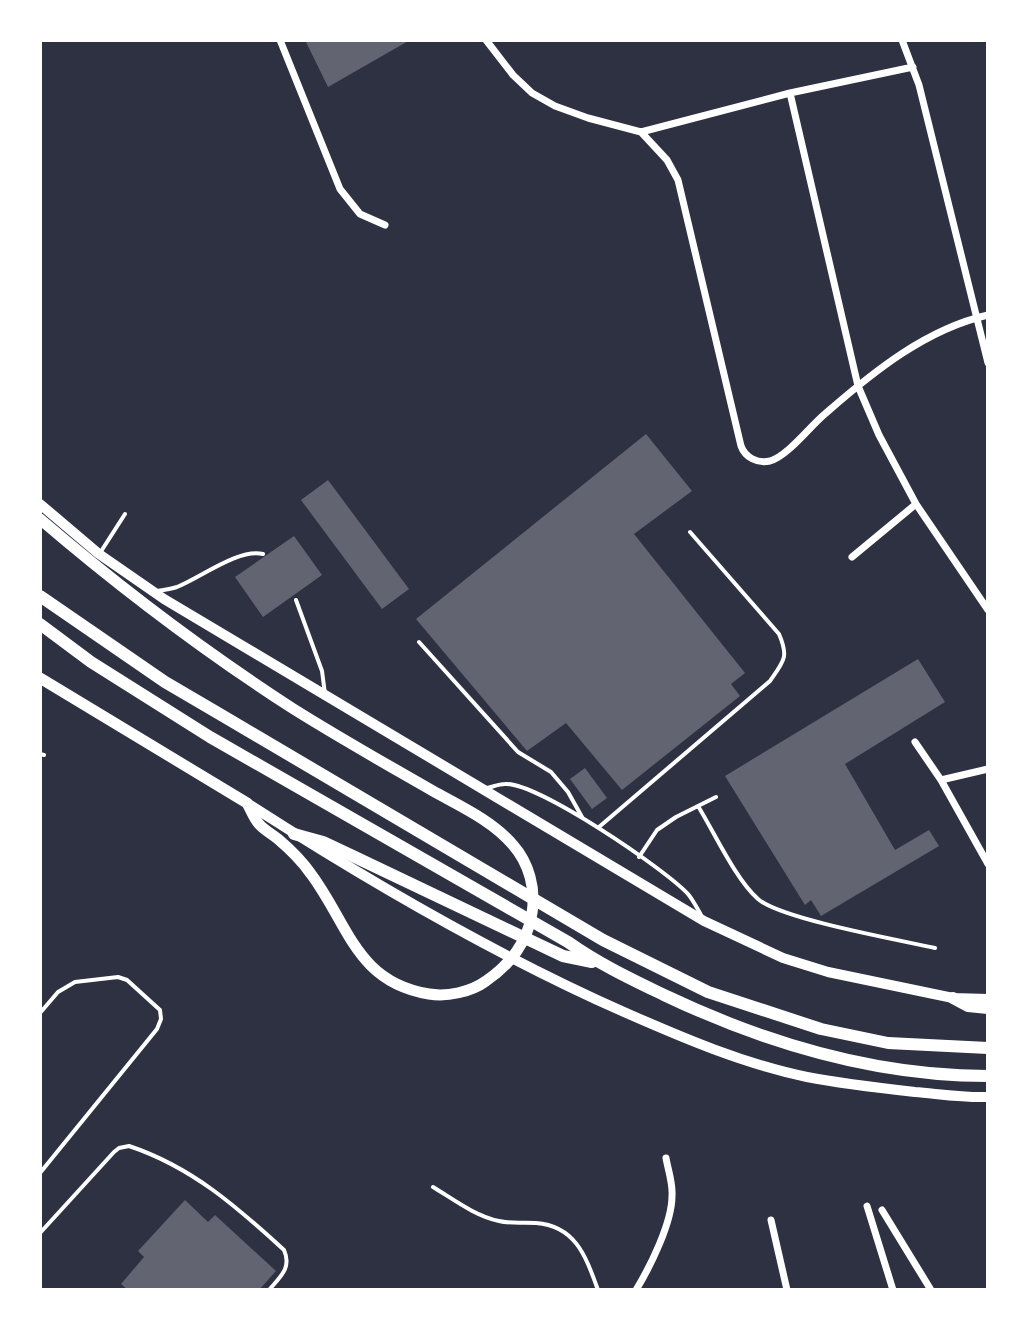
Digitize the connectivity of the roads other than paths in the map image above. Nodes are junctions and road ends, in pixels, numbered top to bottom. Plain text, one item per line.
1 (280, 40) edge
2 (486, 40) edge
3 (902, 40) edge
4 (913, 67) junction
5 (790, 93) junction
6 (641, 132) junction
7 (385, 225) dead end
8 (988, 315) edge
9 (975, 318) junction
10 (988, 363) edge
11 (858, 386) junction
12 (40, 504) edge
13 (916, 504) junction
14 (125, 514) dead end
15 (40, 519) edge
16 (690, 532) dead end
17 (99, 554) junction
18 (263, 554) dead end
19 (852, 557) dead end
20 (153, 592) junction
21 (40, 596) edge
22 (296, 600) dead end
23 (988, 610) edge
24 (40, 624) edge
25 (419, 642) dead end
26 (40, 678) edge
27 (326, 697) junction
28 (915, 742) dead end
29 (988, 769) edge
30 (941, 780) junction
31 (481, 790) junction
32 (716, 797) dead end
33 (247, 803) junction
34 (698, 806) junction
35 (583, 818) junction
36 (599, 827) junction
37 (294, 834) junction
38 (639, 857) junction
39 (988, 864) edge
40 (704, 921) junction
41 (935, 948) dead end
42 (599, 964) junction
43 (953, 998) junction
44 (988, 999) edge
45 (988, 1008) edge
46 (40, 1013) edge
47 (988, 1048) edge
48 (988, 1076) edge
49 (988, 1097) edge
50 (666, 1158) dead end
51 (40, 1173) edge
52 (433, 1187) dead end
53 (867, 1206) dead end
54 (882, 1210) dead end
55 (771, 1220) dead end
56 (40, 1233) edge
57 (269, 1290) edge
58 (598, 1290) edge
59 (636, 1290) edge
60 (787, 1290) edge
61 (893, 1290) edge
62 (931, 1290) edge

1 - 7 street
2 - 6 street
3 - 4 street
4 - 5 street
4 - 9 street
5 - 6 street
5 - 11 street
6 - 11 street
8 - 9 street
9 - 10 street
9 - 11 street
11 - 13 street
12 - 17 main road
13 - 19 street
13 - 23 street
14 - 17 lane
15 - 33 main road
16 - 36 lane
17 - 20 main road
18 - 20 lane
20 - 27 main road
21 - 47 highway
22 - 27 lane
24 - 42 highway
25 - 35 lane
26 - 33 main road
27 - 31 main road
28 - 30 street
29 - 30 street
30 - 39 street
31 - 35 lane
31 - 40 main road
32 - 34 lane
33 - 37 main road
34 - 38 lane
34 - 41 lane
35 - 36 lane
36 - 38 lane
37 - 42 highway
37 - 49 main road
38 - 40 lane
40 - 43 main road
42 - 48 highway
43 - 44 main road
43 - 45 highway
46 - 51 lane
50 - 59 street
52 - 58 lane
53 - 61 street
54 - 62 street
55 - 60 street
56 - 57 lane

